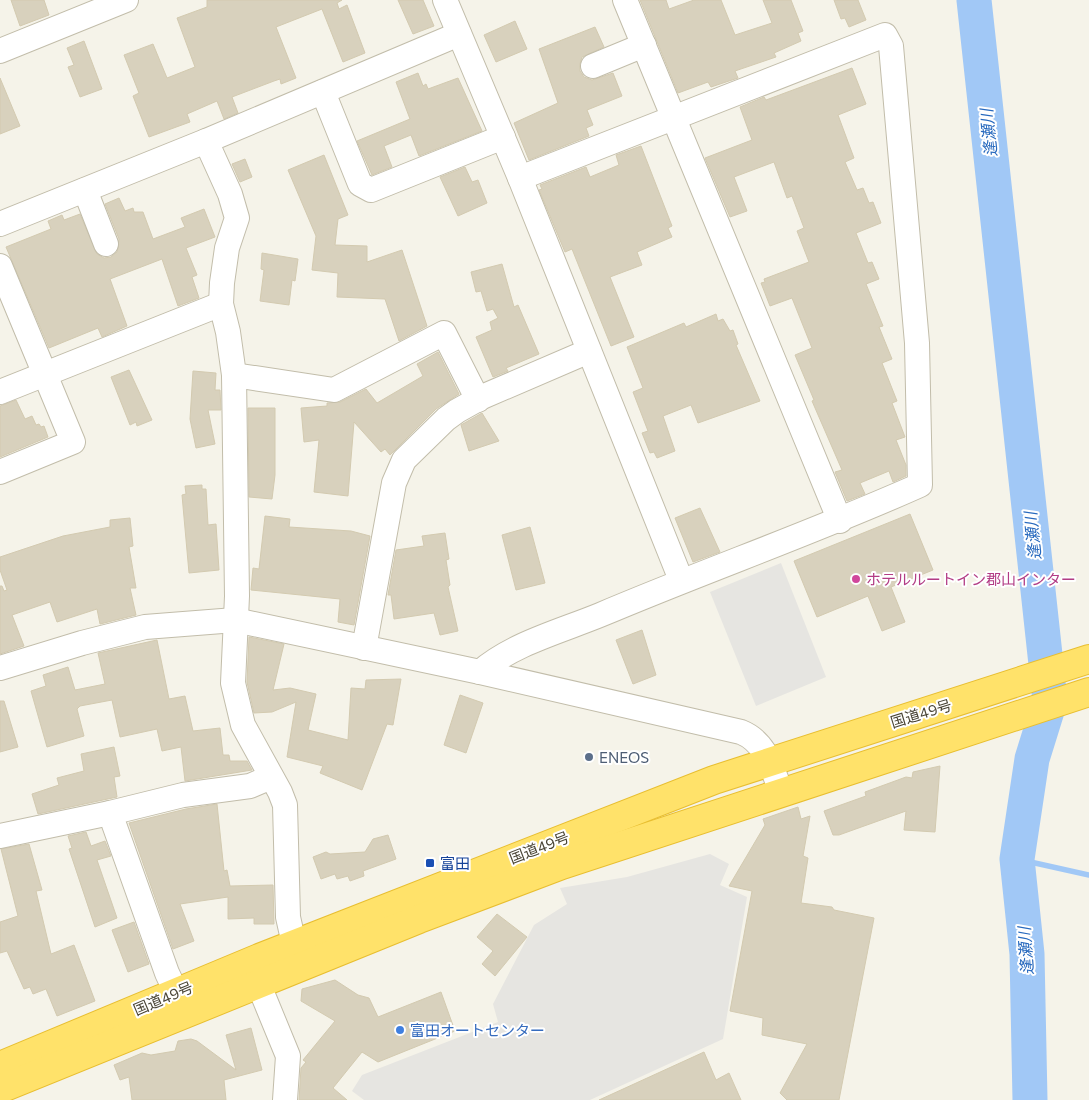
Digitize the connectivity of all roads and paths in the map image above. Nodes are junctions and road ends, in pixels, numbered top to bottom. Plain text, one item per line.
1 (126, 0) edge
2 (445, 0) edge
3 (626, 0) edge
4 (78, 9) edge
5 (459, 34) junction
6 (644, 45) junction
7 (0, 51) edge
8 (593, 66) dead end
9 (323, 92) junction
10 (675, 118) junction
11 (503, 137) junction
12 (206, 142) junction
13 (520, 178) junction
14 (85, 190) junction
15 (0, 224) edge
16 (106, 244) dead end
17 (0, 266) edge
18 (222, 304) junction
19 (590, 351) junction
20 (44, 374) junction
21 (234, 375) junction
22 (0, 392) edge
23 (478, 400) junction
24 (0, 472) edge
25 (840, 521) junction
26 (681, 580) junction
27 (235, 620) junction
28 (364, 648) junction
29 (1089, 659) edge
30 (0, 668) edge
31 (480, 672) junction
32 (1089, 692) edge
33 (770, 762) junction
34 (271, 777) junction
35 (781, 792) junction
36 (110, 813) junction
37 (0, 836) edge
38 (294, 944) junction
39 (258, 983) junction
40 (176, 992) junction
41 (0, 1066) edge
42 (0, 1089) edge
43 (286, 1100) edge

1 - 4 street
2 - 5 street
3 - 6 street
4 - 7 street
5 - 9 street
5 - 11 street
6 - 8 street
6 - 10 street
9 - 11 street
9 - 12 street
10 - 13 street
10 - 25 street
10 - 25 street
11 - 13 street
12 - 14 street
12 - 18 street
13 - 19 street
14 - 15 street
14 - 16 street
17 - 20 street
18 - 20 street
18 - 21 street
19 - 23 street
19 - 26 street
20 - 22 street
20 - 24 street
21 - 23 street
21 - 27 street
23 - 28 street
25 - 26 street
26 - 31 street
27 - 28 street
27 - 30 street
27 - 34 street
28 - 31 street
29 - 33 highway, 国道49号
31 - 33 street
32 - 35 highway, 国道49号
33 - 35 street
33 - 38 highway, 国道49号
34 - 36 street
34 - 38 street
35 - 39 highway, 国道49号
36 - 37 street
36 - 40 street
38 - 40 highway, 国道49号
39 - 42 highway, 国道49号
39 - 43 street
40 - 41 highway, 国道49号

